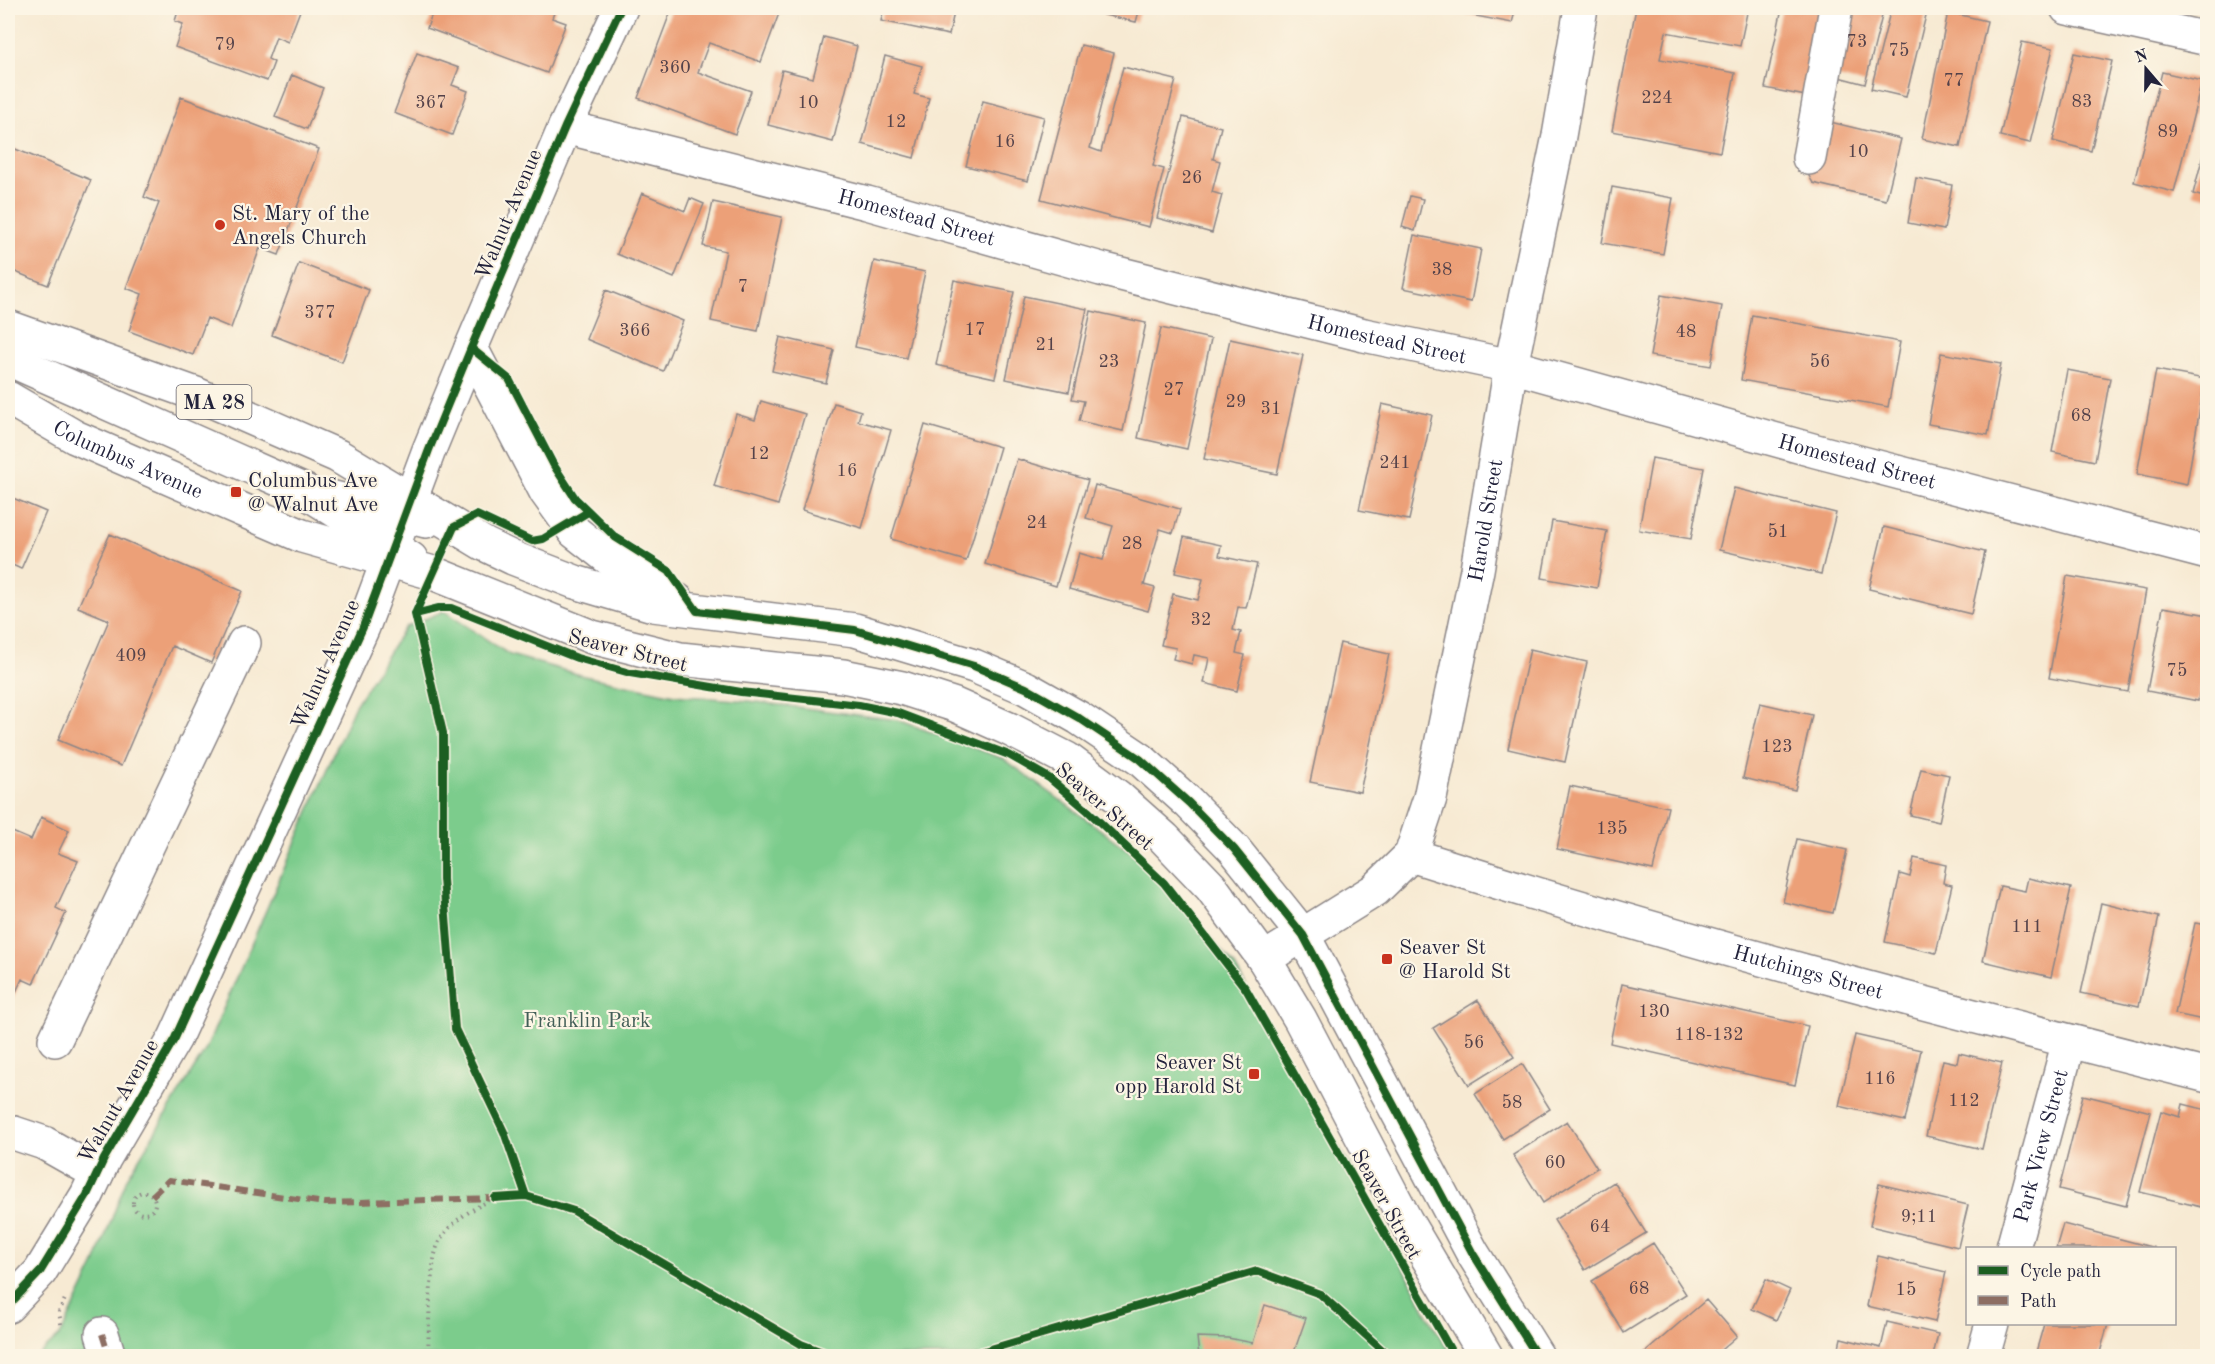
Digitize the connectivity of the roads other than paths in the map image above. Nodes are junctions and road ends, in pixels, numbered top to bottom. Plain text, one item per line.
1 (621, 8) edge
2 (1581, 8) edge
3 (1836, 8) edge
4 (2067, 8) edge
5 (2208, 39) edge
6 (565, 127) junction
7 (1809, 158) dead end
8 (8, 327) edge
9 (471, 348) junction
10 (8, 359) edge
11 (1511, 366) junction
12 (8, 398) edge
13 (305, 491) junction
14 (408, 508) junction
15 (2208, 553) edge
16 (390, 554) junction
17 (697, 611) junction
18 (244, 643) dead end
19 (1412, 855) junction
20 (1303, 934) junction
21 (1264, 959) junction
22 (55, 1040) dead end
23 (2069, 1041) junction
24 (2208, 1076) edge
25 (8, 1131) edge
26 (97, 1173) junction
27 (2013, 1247) edge
28 (8, 1306) edge
29 (1991, 1325) edge
30 (1486, 1356) edge
31 (1537, 1356) edge
32 (1983, 1356) edge

1 - 6 street, Walnut Avenue
2 - 11 street, Harold Street
3 - 7 street
4 - 5 street
6 - 9 street, Walnut Avenue
6 - 11 street, Homestead Street
8 - 14 street, MA 28
9 - 14 street, Walnut Avenue
9 - 17 street
10 - 13 street, Columbus Avenue
11 - 15 street, Homestead Street
11 - 19 street, Harold Street
12 - 16 street, Columbus Avenue
13 - 14 street, Columbus Avenue
13 - 16 street, Columbus Avenue
14 - 16 street, Walnut Avenue
14 - 17 street, MA 28
16 - 21 street, Seaver Street
16 - 26 street, Walnut Avenue
17 - 20 street, MA 28
18 - 22 street
19 - 20 street, Harold Street
19 - 23 street, Hutchings Street
20 - 21 street, Harold Street
20 - 31 street, MA 28
21 - 30 street, Seaver Street
23 - 24 street, Hutchings Street
23 - 27 street, Park View Street
25 - 26 street
26 - 28 street, Walnut Avenue
29 - 32 street

